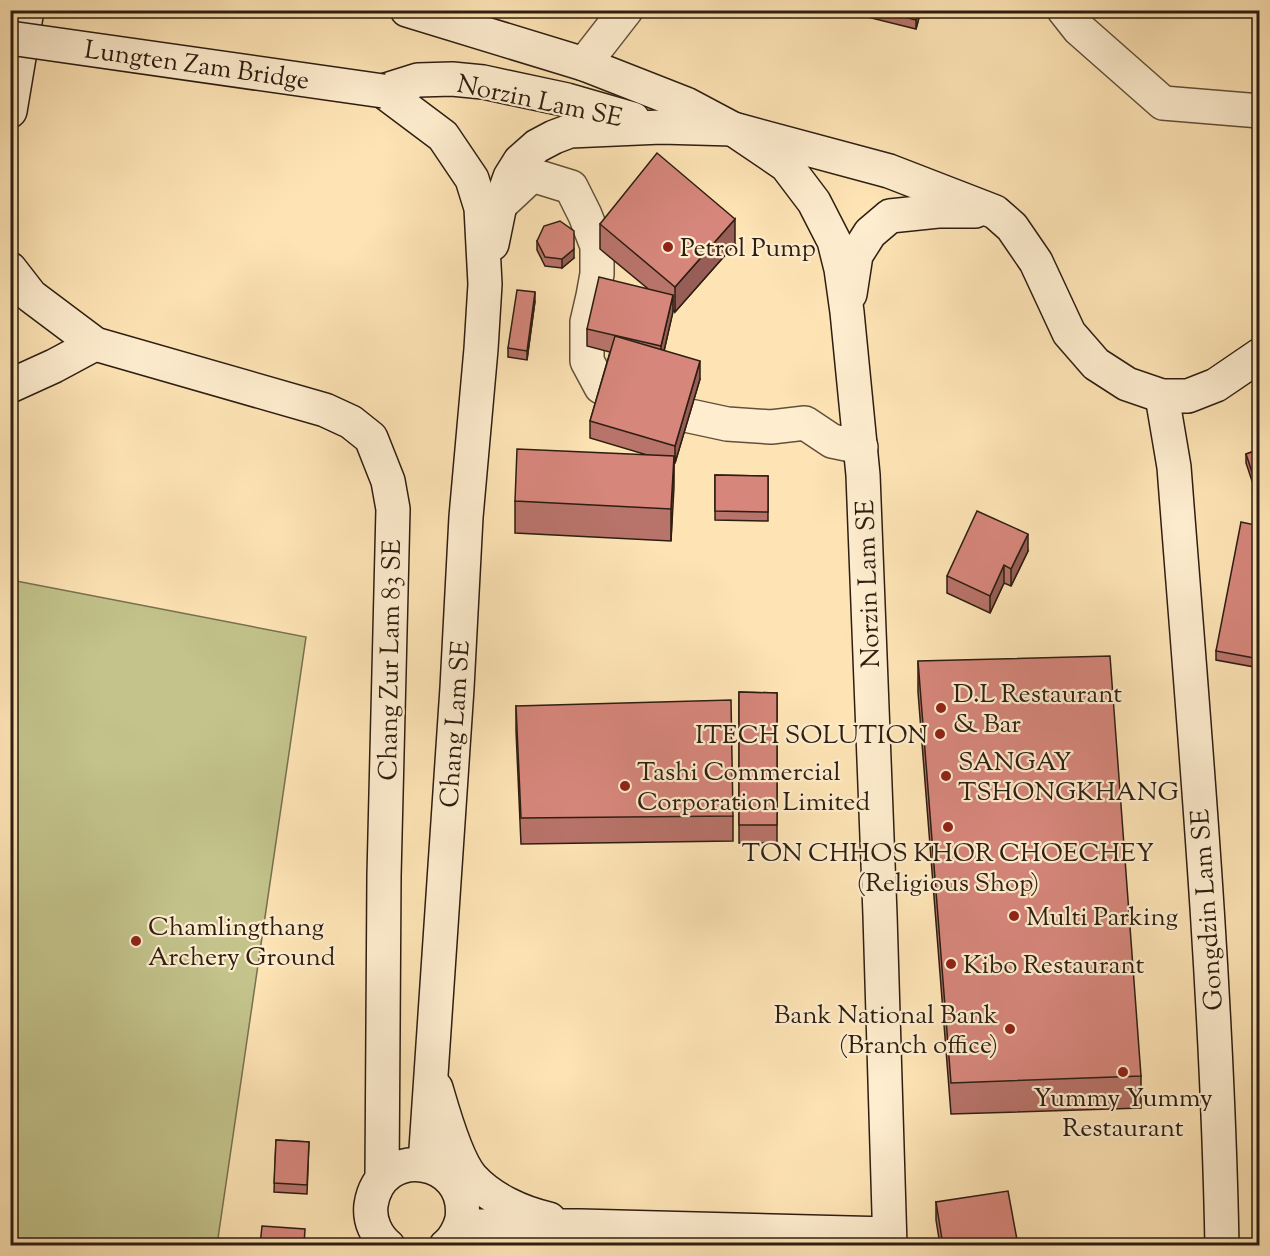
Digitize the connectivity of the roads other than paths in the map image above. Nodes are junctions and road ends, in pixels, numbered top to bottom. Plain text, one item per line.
1 (407, 10) edge
2 (626, 10) edge
3 (1064, 10) edge
4 (28, 21) edge
5 (584, 64) junction
6 (383, 91) junction
7 (10, 111) edge
8 (1260, 111) edge
9 (661, 128) junction
10 (733, 129) junction
11 (500, 205) junction
12 (995, 212) junction
13 (10, 269) edge
14 (485, 284) junction
15 (847, 312) junction
16 (95, 344) junction
17 (1260, 355) edge
18 (10, 386) edge
19 (1162, 396) junction
20 (861, 447) junction
21 (431, 1072) junction
22 (424, 1164) junction
23 (382, 1179) junction
24 (580, 1227) junction
25 (453, 1236) edge
26 (890, 1240) edge
27 (386, 1245) edge
28 (1222, 1245) edge

1 - 5 main road, Norzin Lam SE
2 - 5 main road
3 - 8 main road
4 - 6 main road, Lungten Zam Bridge, bridge
4 - 7 main road
5 - 10 main road, Norzin Lam SE
6 - 9 main road, Norzin Lam SE
6 - 14 main road, Chang Lam SE
9 - 10 main road
9 - 11 main road, Chang Lam SE
10 - 12 main road
10 - 15 main road, Norzin Lam SE
11 - 14 main road, Chang Lam SE
11 - 20 main road
12 - 15 main road
12 - 19 main road
13 - 16 main road, Chang Zur Lam 83 SE
14 - 21 main road, Chang Lam SE
15 - 20 main road, Norzin Lam SE
16 - 18 main road
16 - 23 main road, Chang Zur Lam 83 SE
17 - 19 main road
19 - 28 main road, Gongdzin Lam SE
20 - 26 main road, Norzin Lam SE
21 - 22 main road, Chang Lam SE
21 - 24 main road
22 - 23 main road
22 - 25 main road
23 - 27 main road
24 - 25 main road
24 - 26 main road

